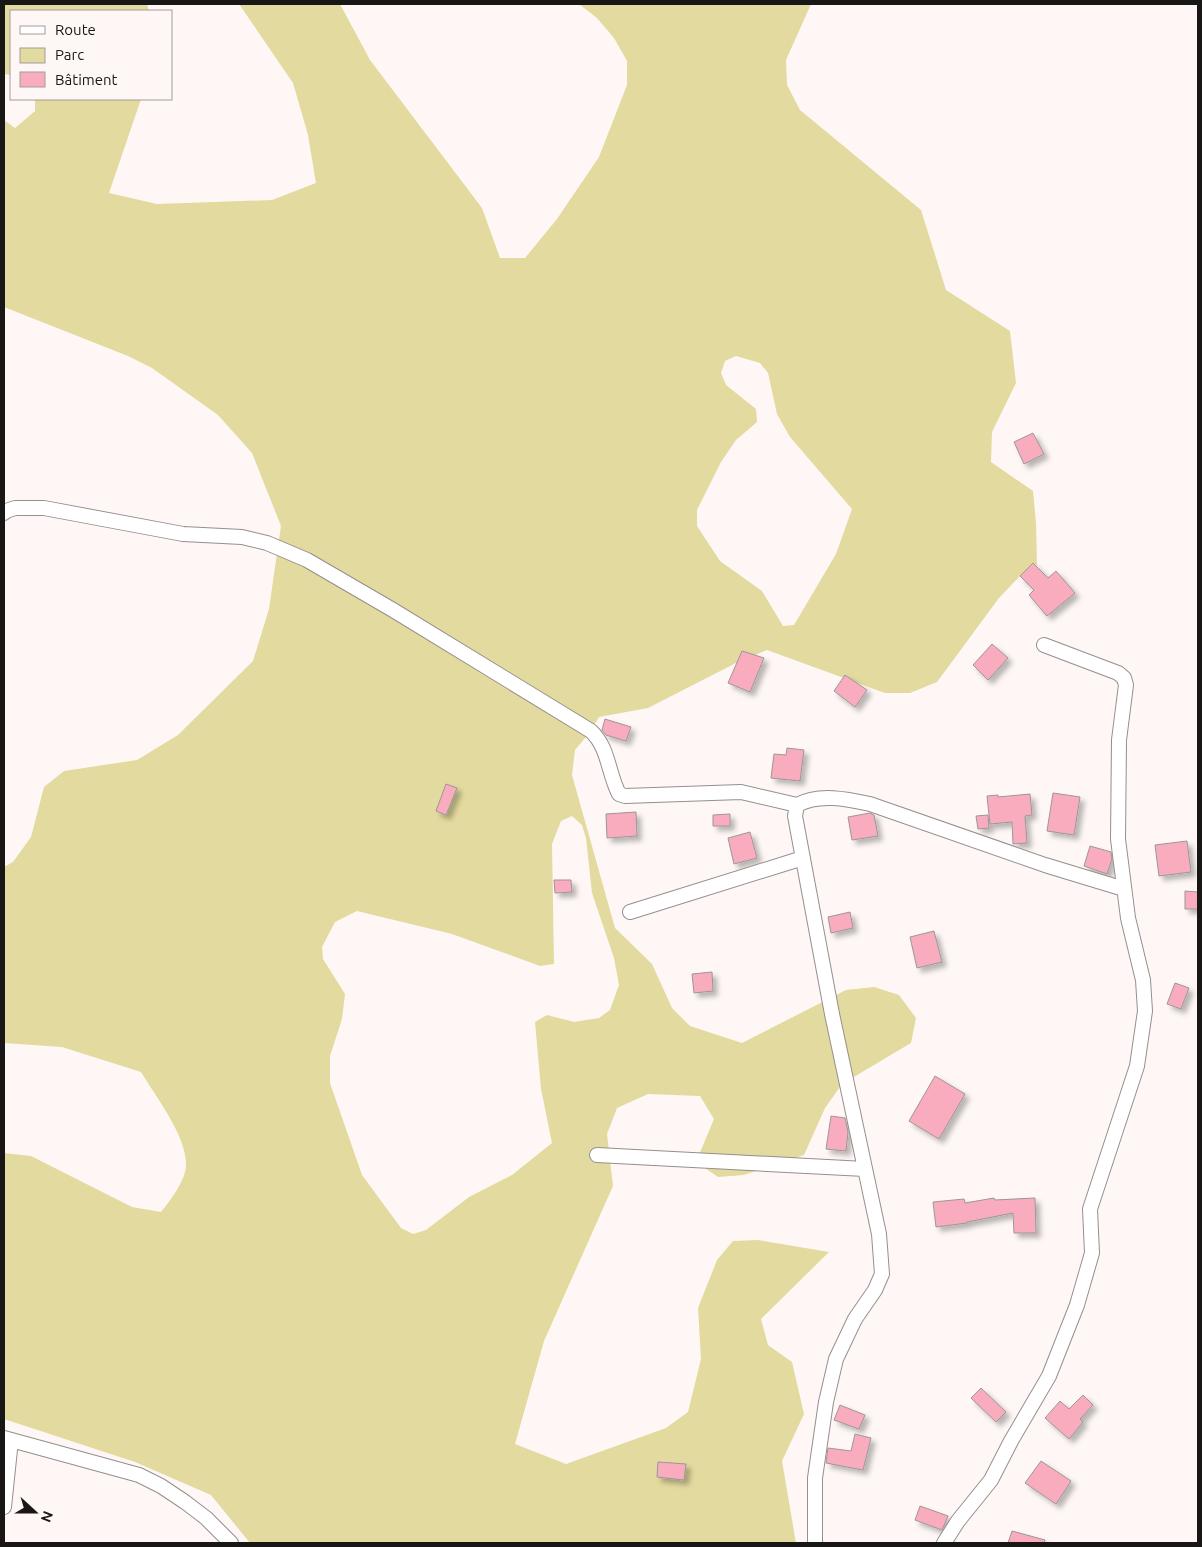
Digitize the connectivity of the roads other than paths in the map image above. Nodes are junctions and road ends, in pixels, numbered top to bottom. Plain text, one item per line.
1 (4, 513) edge
2 (1044, 645) dead end
3 (797, 805) junction
4 (802, 858) junction
5 (1124, 889) junction
6 (630, 912) dead end
7 (598, 1155) dead end
8 (865, 1169) junction
9 (7, 1439) edge
10 (4, 1507) edge
11 (231, 1543) edge
12 (814, 1543) edge
13 (944, 1543) edge

1 - 3 street
2 - 5 street
3 - 4 street
3 - 5 street
4 - 6 street
4 - 8 street
5 - 13 street
7 - 8 street
8 - 12 street
9 - 10 street
9 - 11 street

